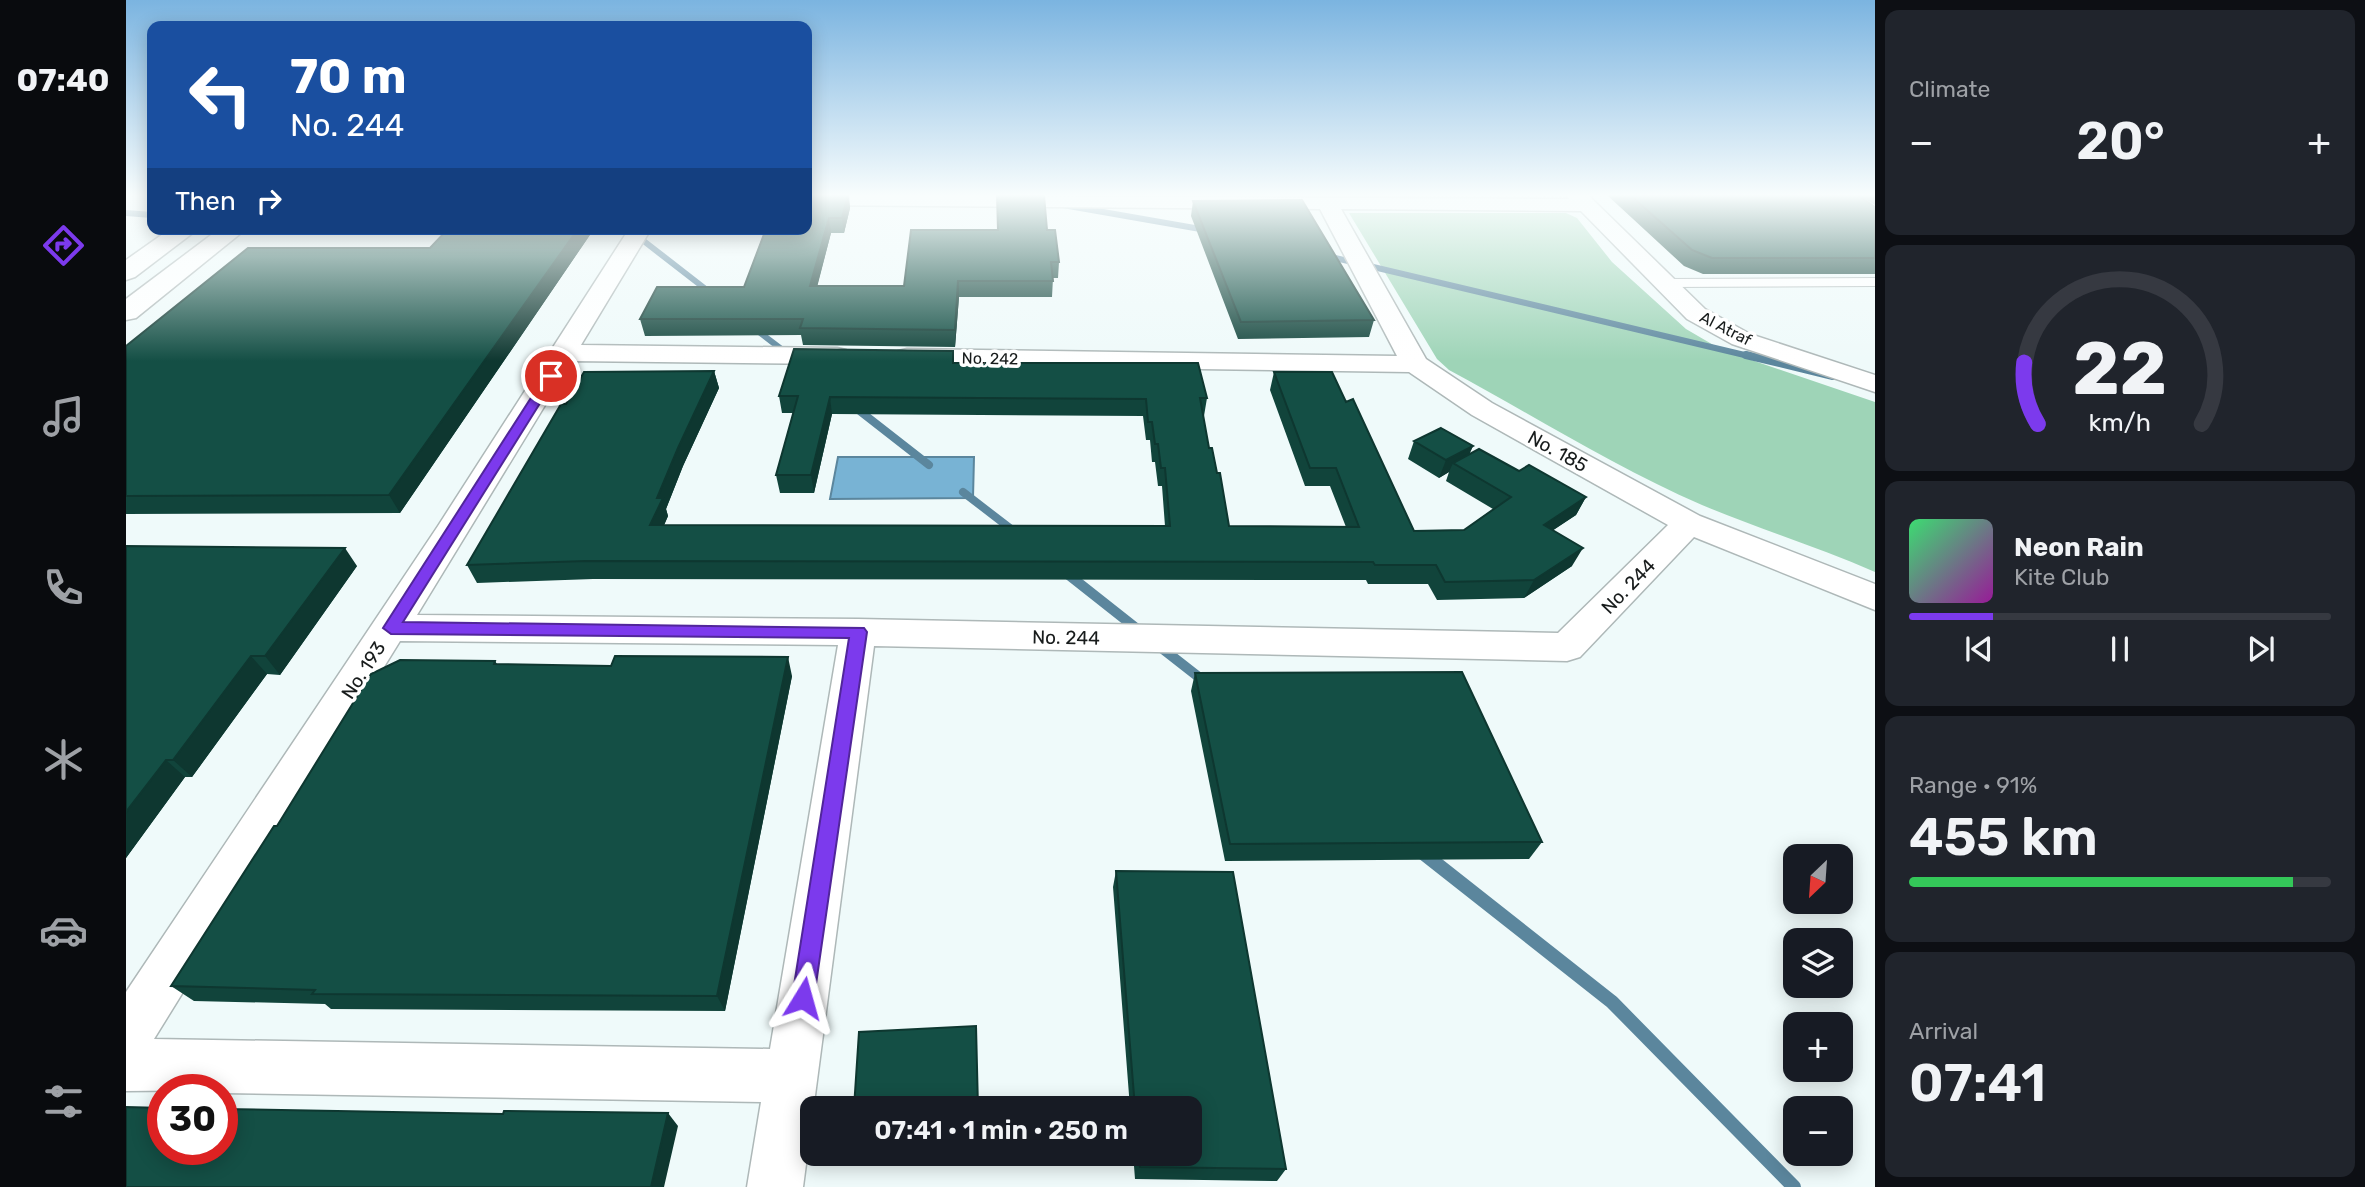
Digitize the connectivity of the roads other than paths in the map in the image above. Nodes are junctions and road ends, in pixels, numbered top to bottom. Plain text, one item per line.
1 (156, 250) edge
2 (206, 250) edge
3 (627, 250) edge
4 (1353, 250) edge
5 (1634, 250) edge
6 (126, 272) edge
7 (1875, 282) edge
8 (1668, 284) junction
9 (126, 312) edge
10 (565, 353) junction
11 (859, 357) edge
12 (887, 357) edge
13 (1415, 364) junction
14 (1875, 384) edge
15 (1689, 523) junction
16 (1875, 598) edge
17 (391, 628) junction
18 (858, 632) junction
19 (126, 1037) edge
20 (126, 1065) edge
21 (791, 1076) junction
22 (775, 1187) edge

1 - 6 main road
2 - 9 main road
3 - 10 street, No. 193
4 - 13 street, No. 185
5 - 8 street, Al Atraf
7 - 8 lane
8 - 14 street, Al Atraf
10 - 11 street
10 - 17 street, No. 193
12 - 13 street, No. 242
13 - 15 street, No. 185
15 - 16 street, No. 185
15 - 18 street, No. 244
17 - 18 street, No. 244
17 - 19 street, No. 193
18 - 21 street
20 - 21 street
21 - 22 street

